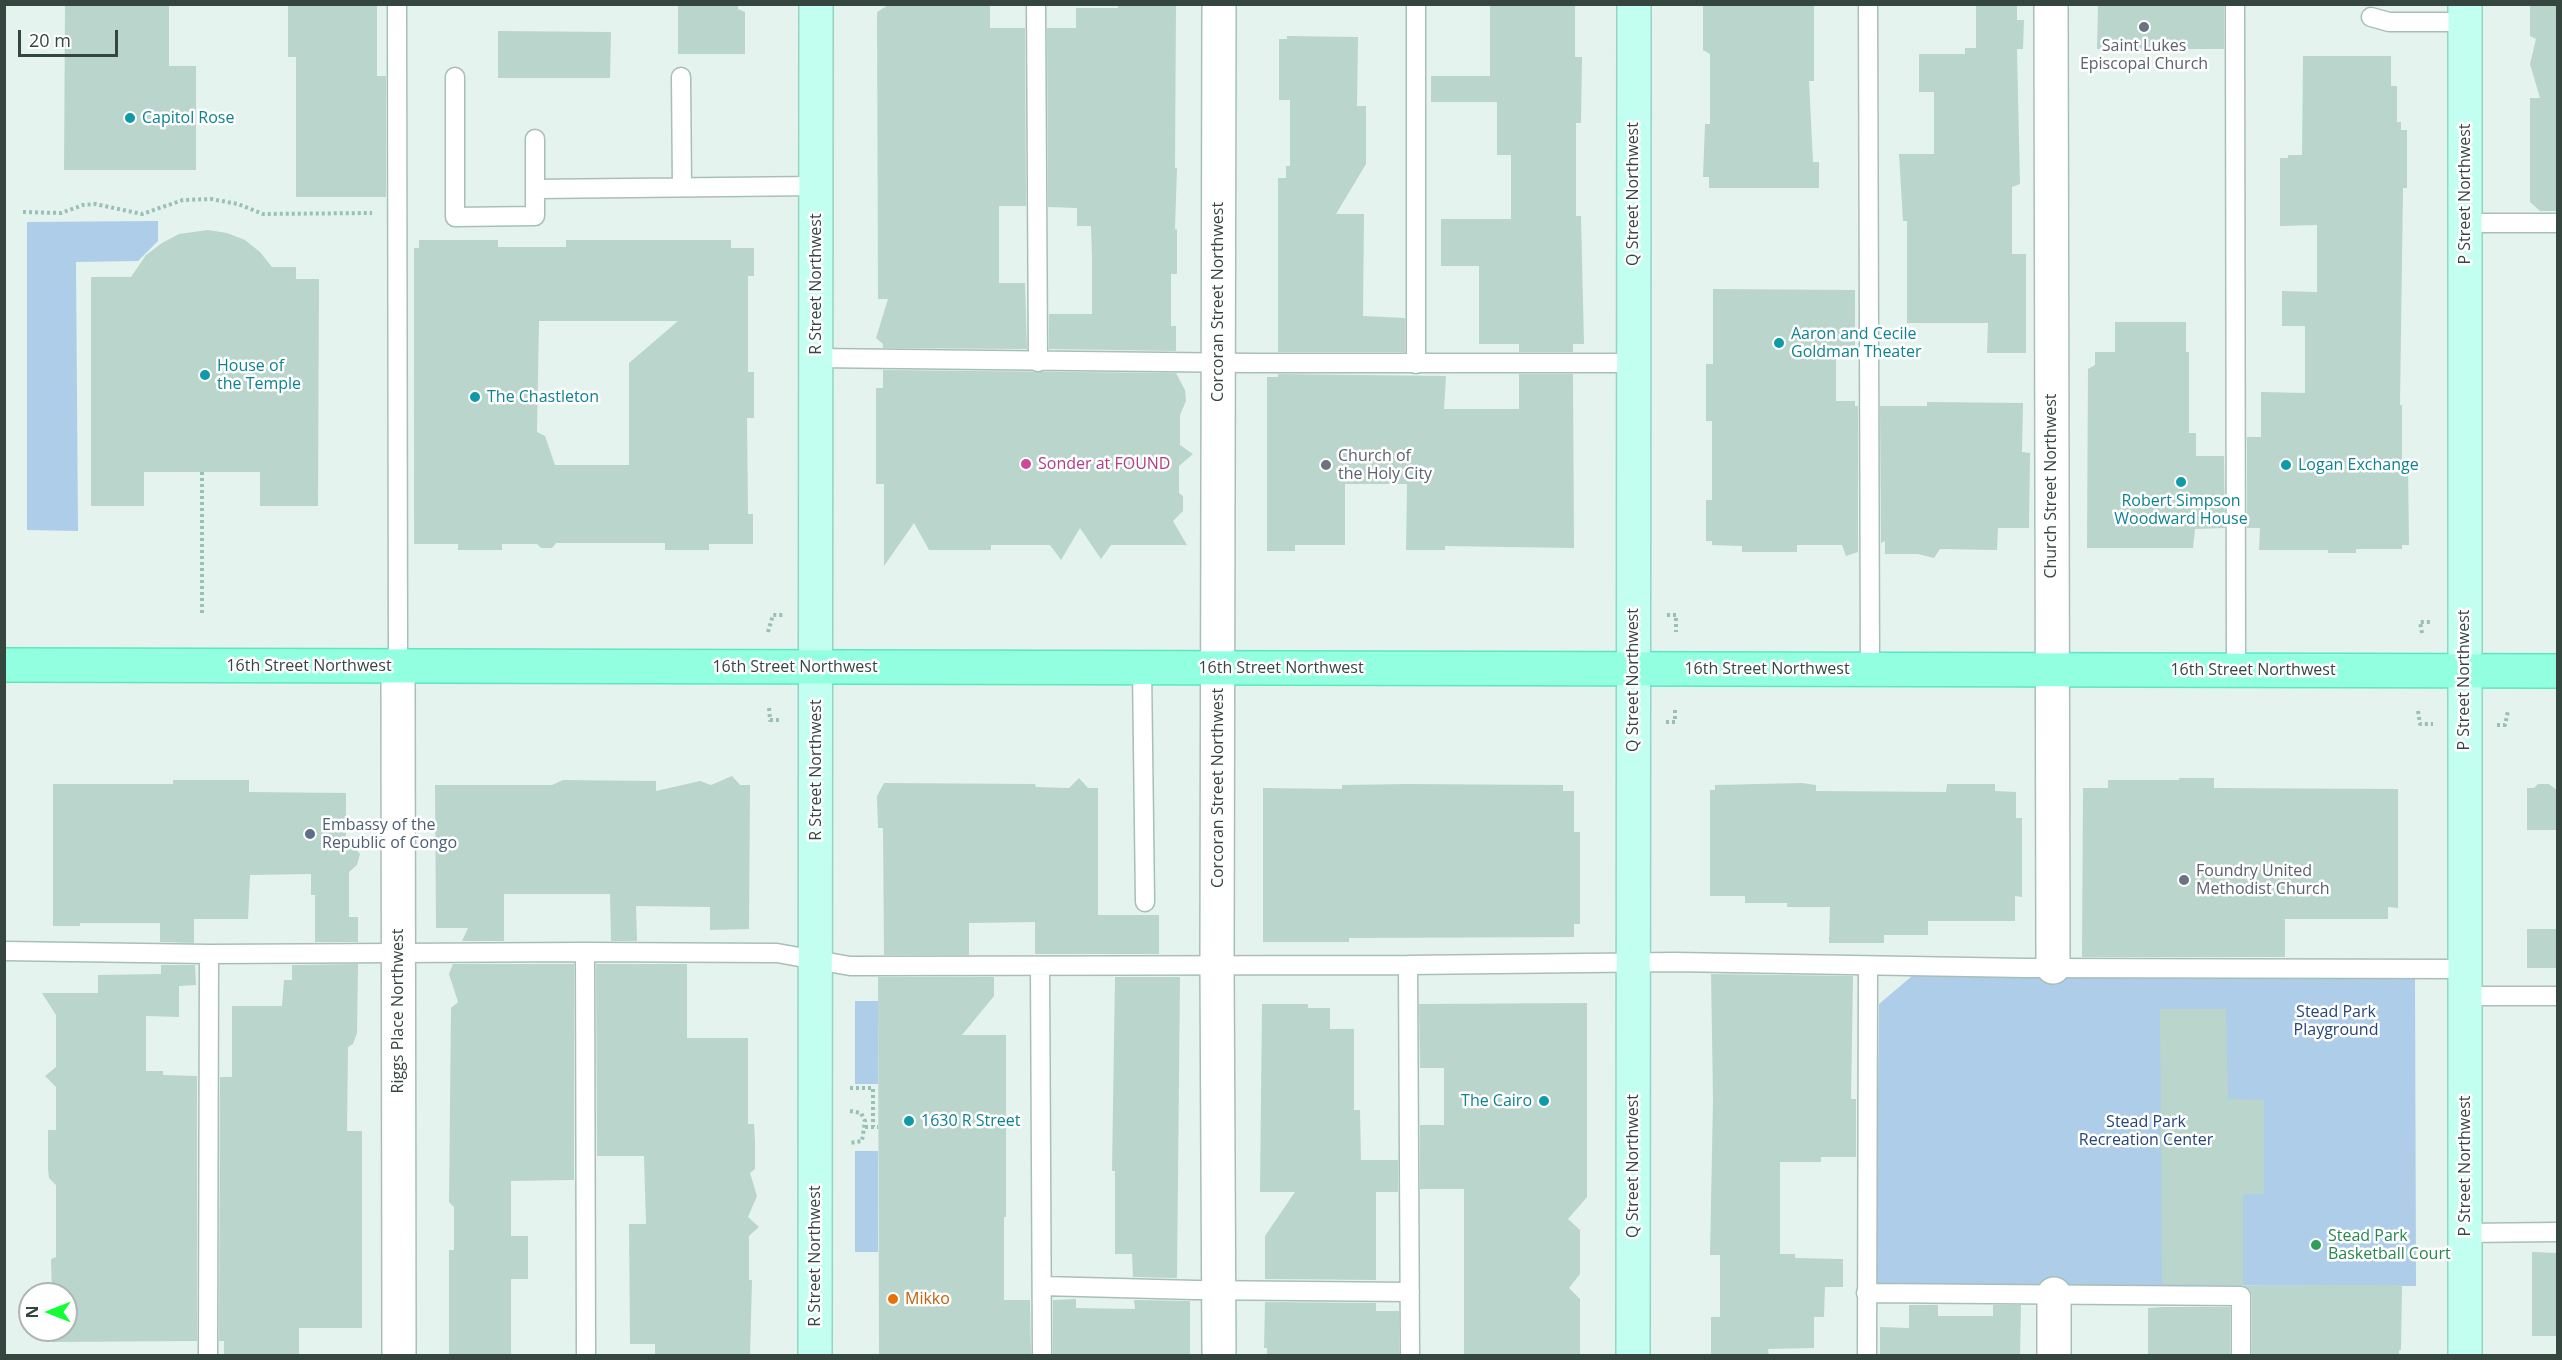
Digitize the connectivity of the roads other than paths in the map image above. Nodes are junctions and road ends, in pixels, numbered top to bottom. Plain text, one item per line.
1 (396, 4) edge
2 (816, 4) edge
3 (1036, 4) edge
4 (1219, 4) edge
5 (1416, 4) edge
6 (1634, 4) edge
7 (1868, 4) edge
8 (2051, 4) edge
9 (2235, 4) edge
10 (2465, 13) edge
11 (2371, 17) dead end
12 (455, 77) dead end
13 (681, 77) dead end
14 (535, 139) dead end
15 (816, 186) junction
16 (682, 187) junction
17 (535, 189) junction
18 (2465, 223) junction
19 (2558, 223) edge
20 (816, 358) junction
21 (1038, 362) junction
22 (1217, 362) junction
23 (1633, 363) junction
24 (1416, 364) junction
25 (4, 665) edge
26 (398, 667) junction
27 (816, 667) junction
28 (1218, 667) junction
29 (1142, 668) junction
30 (1633, 668) junction
31 (2051, 669) junction
32 (1870, 670) junction
33 (2235, 670) junction
34 (2464, 670) junction
35 (2558, 671) edge
36 (1145, 902) dead end
37 (4, 951) edge
38 (398, 952) junction
39 (585, 952) junction
40 (209, 954) junction
41 (815, 959) junction
42 (1634, 962) junction
43 (1217, 965) junction
44 (1408, 965) junction
45 (1868, 966) junction
46 (1040, 967) junction
47 (2053, 967) junction
48 (2464, 982) junction
49 (2558, 996) edge
50 (2558, 1232) edge
51 (2465, 1233) junction
52 (1041, 1286) junction
53 (1219, 1290) junction
54 (1410, 1292) junction
55 (1866, 1293) junction
56 (2054, 1293) junction
57 (208, 1356) edge
58 (399, 1356) edge
59 (586, 1356) edge
60 (815, 1356) edge
61 (1042, 1356) edge
62 (1219, 1356) edge
63 (1410, 1356) edge
64 (1633, 1356) edge
65 (1866, 1356) edge
66 (2054, 1356) edge
67 (2241, 1356) edge
68 (2465, 1356) edge

1 - 26 lane
2 - 15 main road, R Street Northwest
3 - 21 lane
4 - 22 street, Corcoran Street Northwest
5 - 24 lane
6 - 23 main road, Q Street Northwest
7 - 32 lane
8 - 31 street, Church Street Northwest
9 - 33 lane
10 - 11 lane
10 - 18 main road, P Street Northwest
12 - 17 lane
13 - 16 lane
14 - 17 lane
15 - 16 lane
15 - 20 main road, R Street Northwest
16 - 17 lane
18 - 19 lane
18 - 34 main road, P Street Northwest
20 - 21 lane
20 - 27 main road, R Street Northwest
21 - 22 lane
22 - 24 lane
22 - 28 street, Corcoran Street Northwest
23 - 24 lane
23 - 30 main road, Q Street Northwest
25 - 26 main road, 16th Street Northwest
26 - 27 main road, 16th Street Northwest
26 - 38 street, Riggs Place Northwest
27 - 29 main road, 16th Street Northwest
27 - 41 main road, R Street Northwest
28 - 29 main road, 16th Street Northwest
28 - 30 main road, 16th Street Northwest
28 - 43 street, Corcoran Street Northwest
29 - 36 lane
30 - 32 main road, 16th Street Northwest
30 - 42 main road, Q Street Northwest
31 - 32 main road, 16th Street Northwest
31 - 33 main road, 16th Street Northwest
31 - 47 street, Church Street Northwest
33 - 34 main road, 16th Street Northwest
34 - 35 main road, 16th Street Northwest
34 - 48 main road, P Street Northwest
37 - 40 lane
38 - 39 lane
38 - 40 lane
38 - 58 street, Riggs Place Northwest
39 - 41 lane
39 - 59 lane
40 - 57 lane
41 - 46 lane
41 - 60 main road, R Street Northwest
42 - 44 lane
42 - 45 lane
42 - 64 main road, Q Street Northwest
43 - 44 lane
43 - 46 lane
43 - 53 street, Corcoran Street Northwest
44 - 54 lane
45 - 47 lane
45 - 55 lane
46 - 52 lane
47 - 48 lane
48 - 49 lane
48 - 51 main road, P Street Northwest
50 - 51 lane
51 - 68 main road, P Street Northwest
52 - 53 lane
52 - 61 lane
53 - 54 lane
53 - 62 street, Corcoran Street Northwest
54 - 63 lane
55 - 56 lane
55 - 65 lane
56 - 66 street
56 - 67 lane

